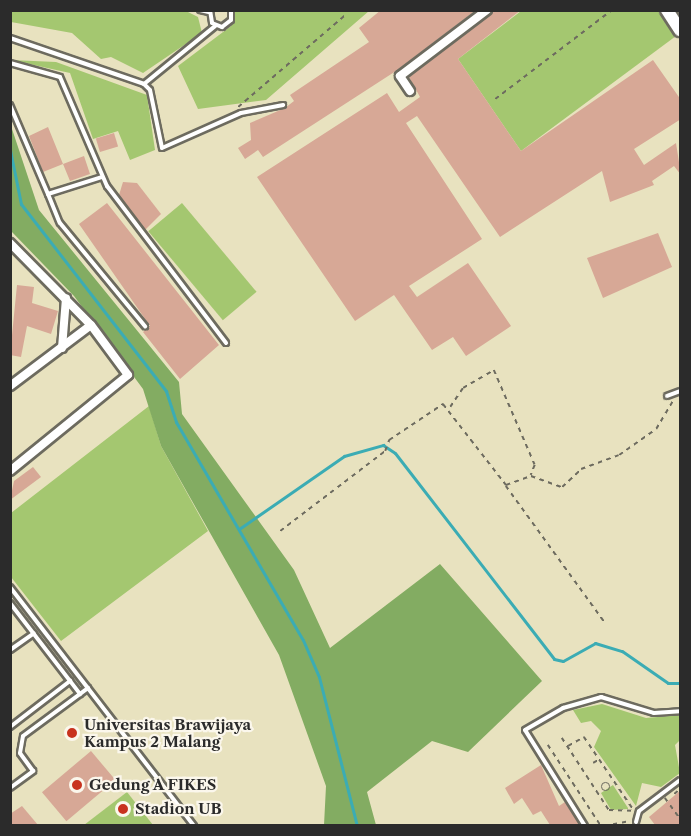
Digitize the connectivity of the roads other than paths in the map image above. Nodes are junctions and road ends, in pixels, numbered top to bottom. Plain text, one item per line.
1 (200, 10) edge
2 (231, 10) edge
3 (487, 10) edge
4 (666, 10) edge
5 (210, 11) edge
6 (215, 26) junction
7 (681, 30) edge
8 (10, 38) edge
9 (10, 63) edge
10 (144, 84) junction
11 (410, 91) dead end
12 (10, 105) edge
13 (284, 105) dead end
14 (102, 177) junction
15 (48, 194) junction
16 (11, 247) edge
17 (66, 298) junction
18 (91, 325) junction
19 (145, 326) dead end
20 (226, 343) dead end
21 (62, 348) junction
22 (10, 386) edge
23 (681, 391) edge
24 (669, 395) road end
25 (10, 471) edge
26 (10, 587) edge
27 (10, 603) edge
28 (33, 633) junction
29 (10, 640) edge
30 (16, 646) junction
31 (10, 650) edge
32 (70, 681) junction
33 (88, 688) junction
34 (80, 694) junction
35 (681, 711) edge
36 (10, 727) edge
37 (681, 780) edge
38 (10, 788) edge
39 (636, 822) road end
40 (194, 825) edge
41 (585, 825) edge

1 - 5 lane
2 - 6 lane
3 - 11 street
4 - 7 street
5 - 6 lane
6 - 10 lane
8 - 10 lane
9 - 14 lane
10 - 13 lane
12 - 15 lane
14 - 15 lane
14 - 20 lane
15 - 19 lane
16 - 17 street
17 - 18 street
17 - 21 street
18 - 21 street
18 - 25 street
21 - 22 street
23 - 24 lane
26 - 33 lane
27 - 28 lane
28 - 30 lane
28 - 32 lane
29 - 30 lane
30 - 31 lane
32 - 34 lane
32 - 36 lane
33 - 34 lane
33 - 40 lane
34 - 38 lane
35 - 41 lane
37 - 39 lane

